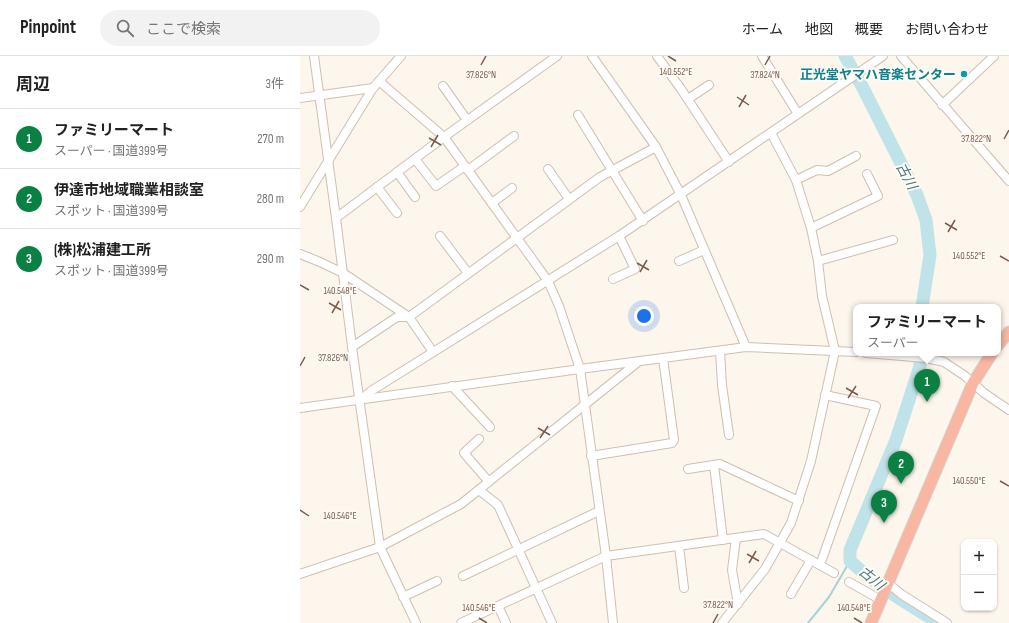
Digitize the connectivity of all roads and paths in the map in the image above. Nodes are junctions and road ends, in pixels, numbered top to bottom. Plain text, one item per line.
1 (314, 56) edge
2 (401, 56) edge
3 (557, 56) edge
4 (592, 56) edge
5 (657, 56) edge
6 (762, 56) edge
7 (883, 56) edge
8 (901, 56) edge
9 (994, 56) edge
10 (379, 81) junction
11 (709, 85) dead end
12 (443, 86) dead end
13 (373, 88) junction
14 (319, 95) junction
15 (300, 98) edge
16 (688, 99) junction
17 (942, 105) junction
18 (798, 114) junction
19 (578, 115) dead end
20 (467, 120) junction
21 (771, 132) junction
22 (514, 136) dead end
23 (444, 137) junction
24 (656, 147) junction
25 (856, 156) dead end
26 (415, 159) junction
27 (729, 162) junction
28 (328, 163) junction
29 (467, 168) junction
30 (548, 169) dead end
31 (612, 171) junction
32 (397, 172) junction
33 (867, 174) dead end
34 (796, 180) junction
35 (1009, 181) edge
36 (378, 187) junction
37 (512, 188) dead end
38 (681, 195) junction
39 (415, 197) dead end
40 (569, 199) junction
41 (492, 203) junction
42 (300, 207) edge
43 (397, 212) dead end
44 (336, 218) junction
45 (642, 221) junction
46 (812, 228) junction
47 (440, 236) dead end
48 (619, 236) junction
49 (517, 238) junction
50 (892, 240) dead end
51 (704, 250) junction
52 (300, 254) edge
53 (679, 261) dead end
54 (818, 261) junction
55 (343, 273) junction
56 (468, 274) junction
57 (613, 279) dead end
58 (548, 281) junction
59 (409, 316) junction
60 (1009, 332) edge
61 (1001, 341) edge
62 (352, 347) junction
63 (746, 347) junction
64 (720, 351) junction
65 (835, 351) junction
66 (433, 352) junction
67 (853, 352) edge
68 (907, 356) edge
69 (990, 356) edge
70 (663, 358) junction
71 (639, 362) junction
72 (580, 369) junction
73 (973, 383) junction
74 (452, 386) junction
75 (825, 395) junction
76 (360, 400) junction
77 (584, 406) junction
78 (300, 408) edge
79 (1009, 410) edge
80 (490, 427) dead end
81 (729, 435) dead end
82 (479, 439) dead end
83 (591, 456) junction
84 (714, 465) junction
85 (688, 469) dead end
86 (489, 482) junction
87 (479, 490) junction
88 (799, 501) junction
89 (599, 511) junction
90 (736, 538) junction
91 (723, 540) junction
92 (780, 542) junction
93 (679, 546) junction
94 (380, 547) junction
95 (518, 549) junction
96 (606, 556) junction
97 (811, 560) junction
98 (820, 565) junction
99 (834, 573) dead end
100 (300, 574) edge
101 (463, 576) dead end
102 (437, 581) dead end
103 (849, 582) dead end
104 (536, 588) junction
105 (684, 588) dead end
106 (884, 591) junction
107 (791, 594) dead end
108 (403, 597) junction
109 (738, 604) junction
110 (498, 606) junction
111 (416, 623) edge
112 (462, 623) edge
113 (506, 623) edge
114 (552, 623) edge
115 (613, 623) edge
116 (722, 623) edge
117 (871, 623) edge
118 (947, 623) edge

1 - 14 street
2 - 10 street
3 - 20 street
4 - 24 street
5 - 16 street
6 - 18 street
7 - 18 street
8 - 17 street
9 - 17 street
10 - 13 street
10 - 23 street
11 - 16 street
12 - 20 street
13 - 14 street
13 - 28 street
14 - 15 street
14 - 28 street
16 - 27 street
17 - 35 street
18 - 21 street
19 - 31 street
20 - 23 street
21 - 27 street
21 - 34 street
22 - 29 street
23 - 26 street
23 - 29 street
24 - 31 street
24 - 38 street
25 - 34 street
26 - 29 street
26 - 32 street
27 - 38 street
28 - 42 street
28 - 44 street
29 - 41 street
30 - 40 street
31 - 40 street
31 - 45 street
32 - 36 street
32 - 39 street
33 - 46 street
34 - 46 street
36 - 43 street
36 - 44 street
37 - 41 street
38 - 45 street
38 - 51 street
40 - 49 street
41 - 49 street
44 - 55 street
45 - 48 street
46 - 54 street
47 - 56 street
48 - 57 street
48 - 58 street
49 - 56 street
49 - 58 street
50 - 54 street
51 - 53 street
51 - 63 street
52 - 55 street
54 - 65 street
55 - 59 street
55 - 62 street
56 - 59 street
58 - 66 street
58 - 72 street
59 - 62 street
59 - 66 street
60 - 61 highway
62 - 76 street
63 - 64 street
63 - 65 street
64 - 70 street
64 - 81 street
65 - 67 street
65 - 75 street
66 - 76 street
68 - 73 street
69 - 73 highway
70 - 71 street
70 - 83 street
71 - 72 street
71 - 77 street
72 - 74 street
72 - 77 street
73 - 79 street
73 - 106 highway
74 - 76 street
74 - 80 street
75 - 88 street
75 - 98 street
76 - 78 street
76 - 94 street
77 - 83 street
77 - 86 street
82 - 86 street
83 - 89 street
84 - 85 street
84 - 88 street
84 - 91 street
86 - 87 street
87 - 94 street
87 - 95 street
88 - 92 street
89 - 95 street
89 - 96 street
90 - 91 street
90 - 92 street
90 - 109 street
91 - 93 street
92 - 97 street
92 - 109 street
93 - 96 street
93 - 105 street
94 - 100 street
94 - 108 street
95 - 101 street
95 - 104 street
96 - 104 street
96 - 115 street
97 - 98 street
97 - 107 street
98 - 99 street
102 - 108 street
103 - 106 street
104 - 110 street
104 - 114 street
106 - 117 highway
106 - 118 street
108 - 111 street
109 - 116 street
110 - 112 street
110 - 113 street

